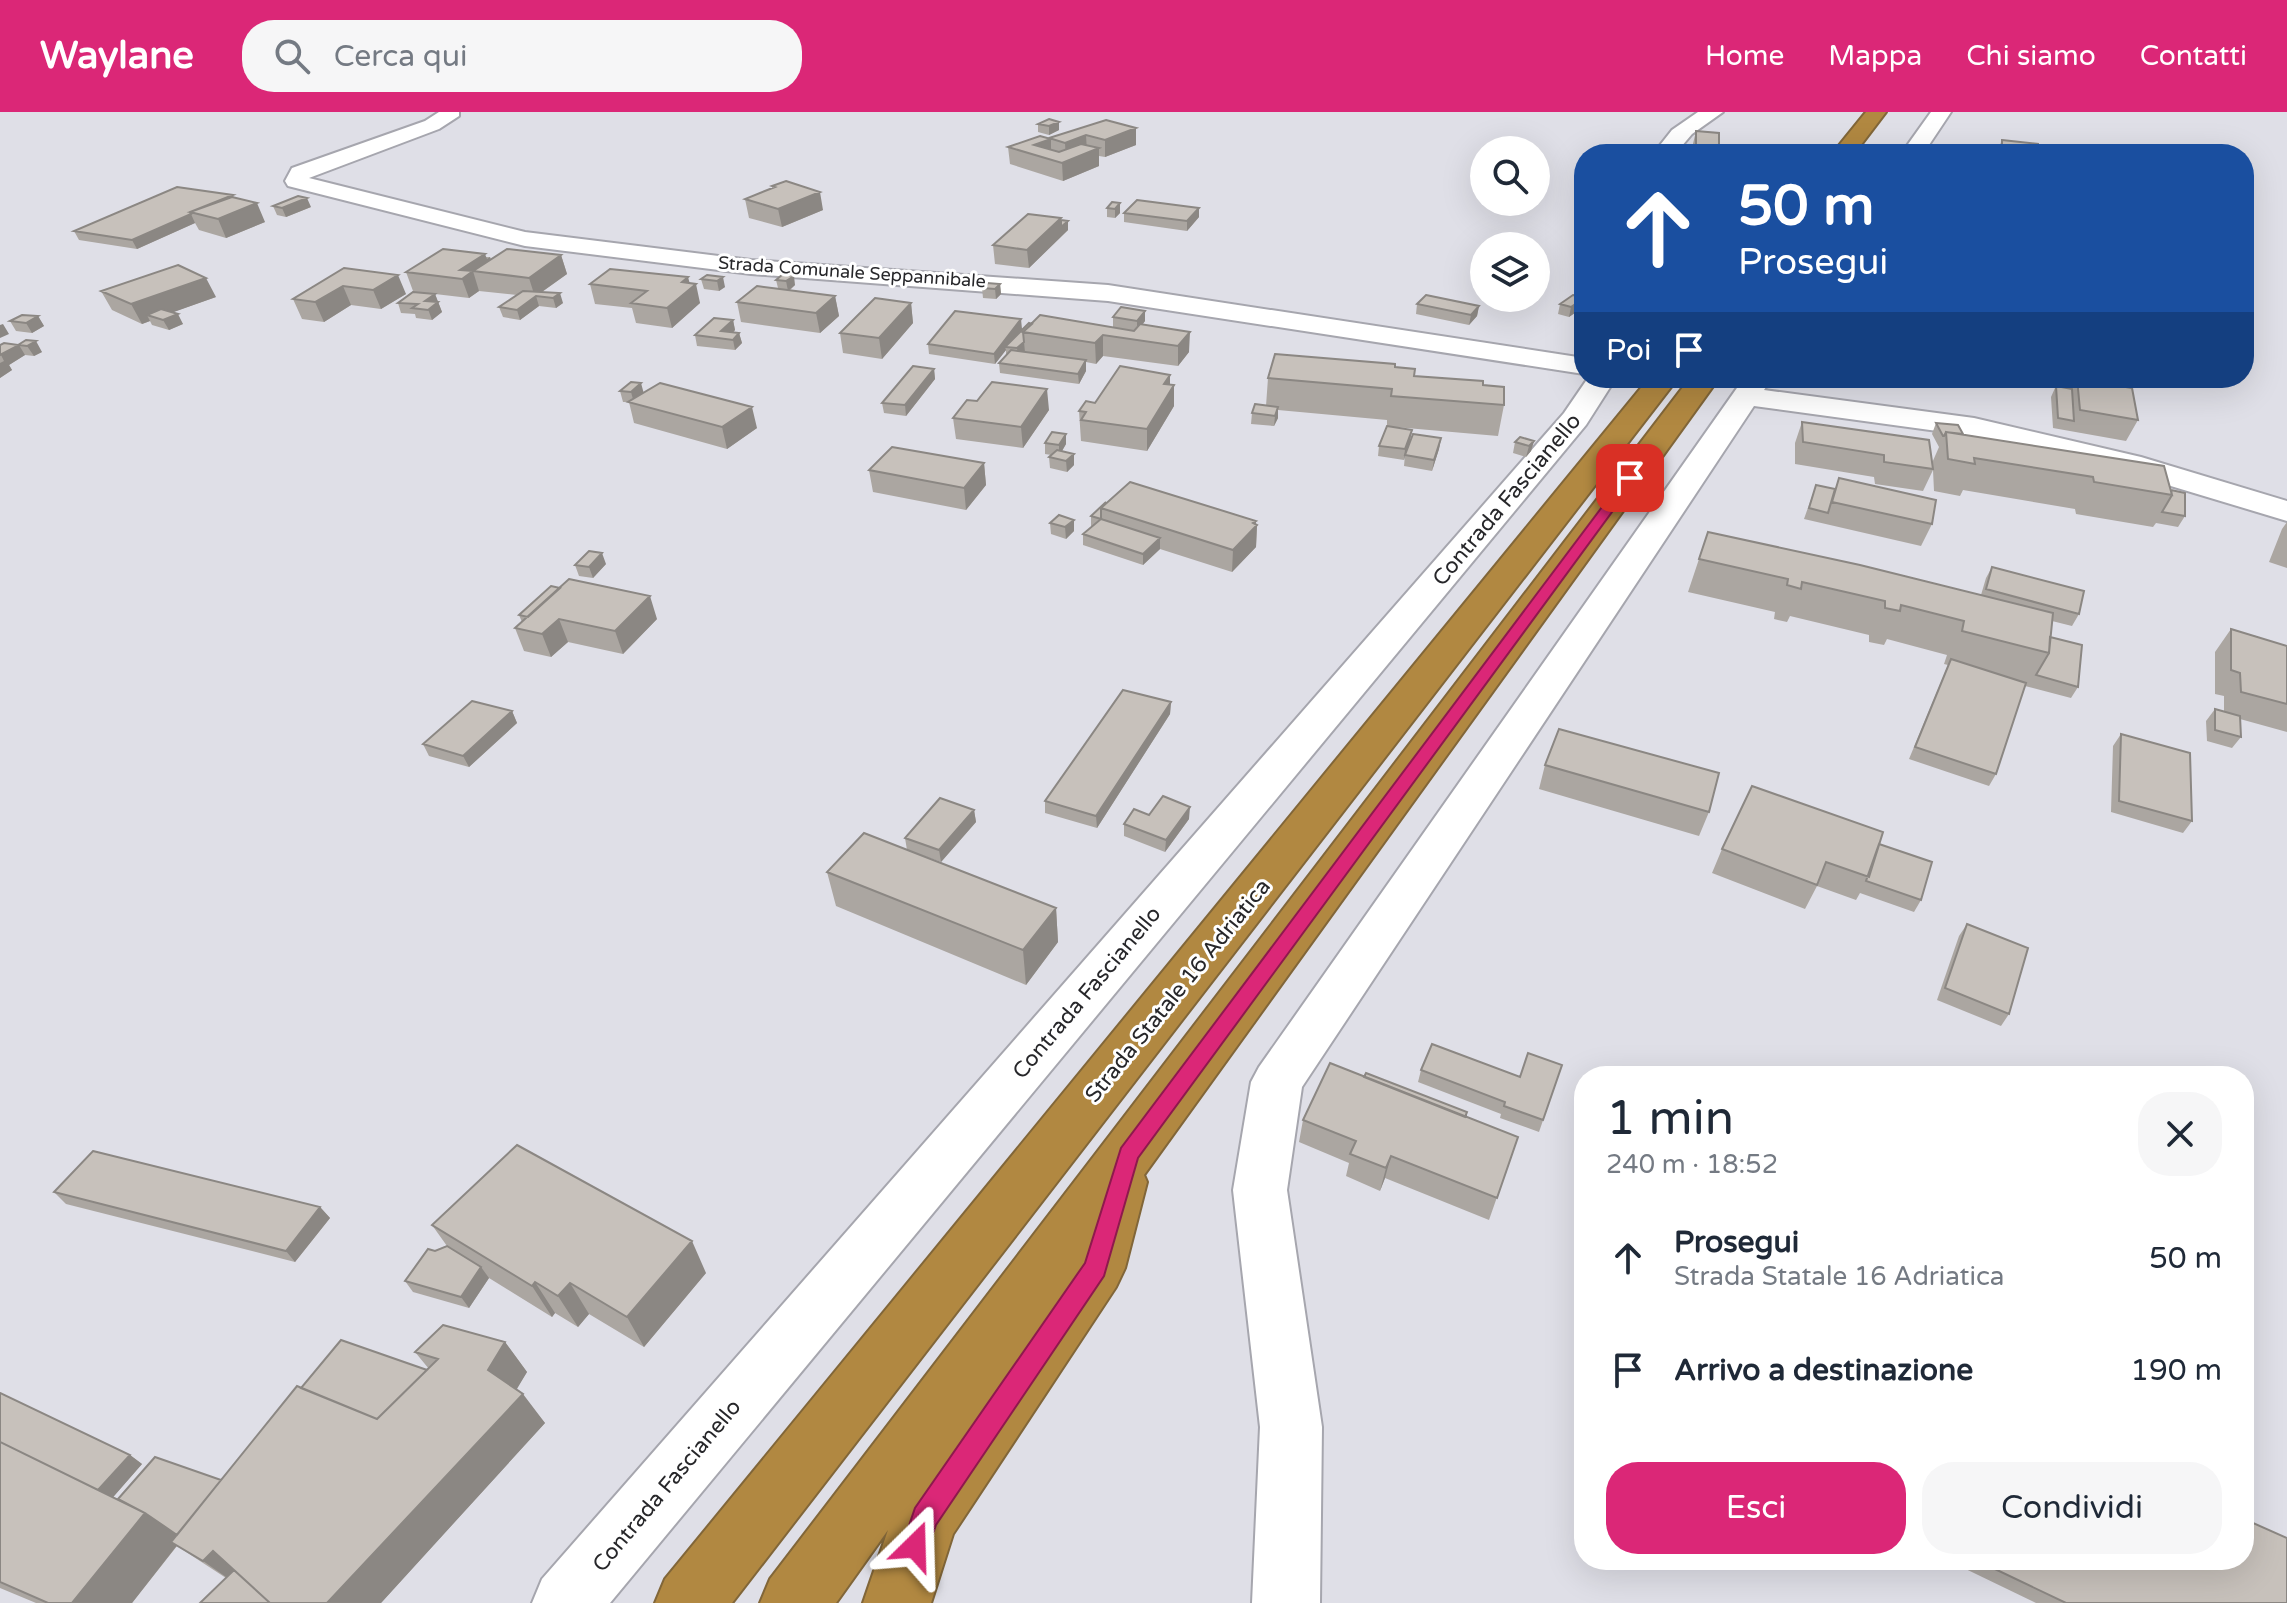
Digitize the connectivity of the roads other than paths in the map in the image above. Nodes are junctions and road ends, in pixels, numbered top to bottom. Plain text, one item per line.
1 (449, 112) edge
2 (1713, 112) edge
3 (1876, 112) edge
4 (1941, 112) edge
5 (1670, 144) edge
6 (1851, 144) edge
7 (1919, 144) edge
8 (1574, 364) edge
9 (1595, 388) edge
10 (1656, 388) edge
11 (1733, 388) edge
12 (1733, 388) edge
13 (1758, 388) edge
14 (2287, 511) edge
15 (1128, 1154) junction
16 (566, 1603) edge
17 (689, 1603) edge
18 (794, 1603) edge
19 (897, 1603) edge
20 (1286, 1603) edge

1 - 8 street, Strada Comunale Seppannibale
2 - 5 street
3 - 6 highway
4 - 7 street
9 - 16 street, Contrada Fascianello
10 - 17 highway, Strada Statale 16 Adriatica
11 - 15 highway
12 - 20 street
13 - 14 street
15 - 18 highway
15 - 19 highway

